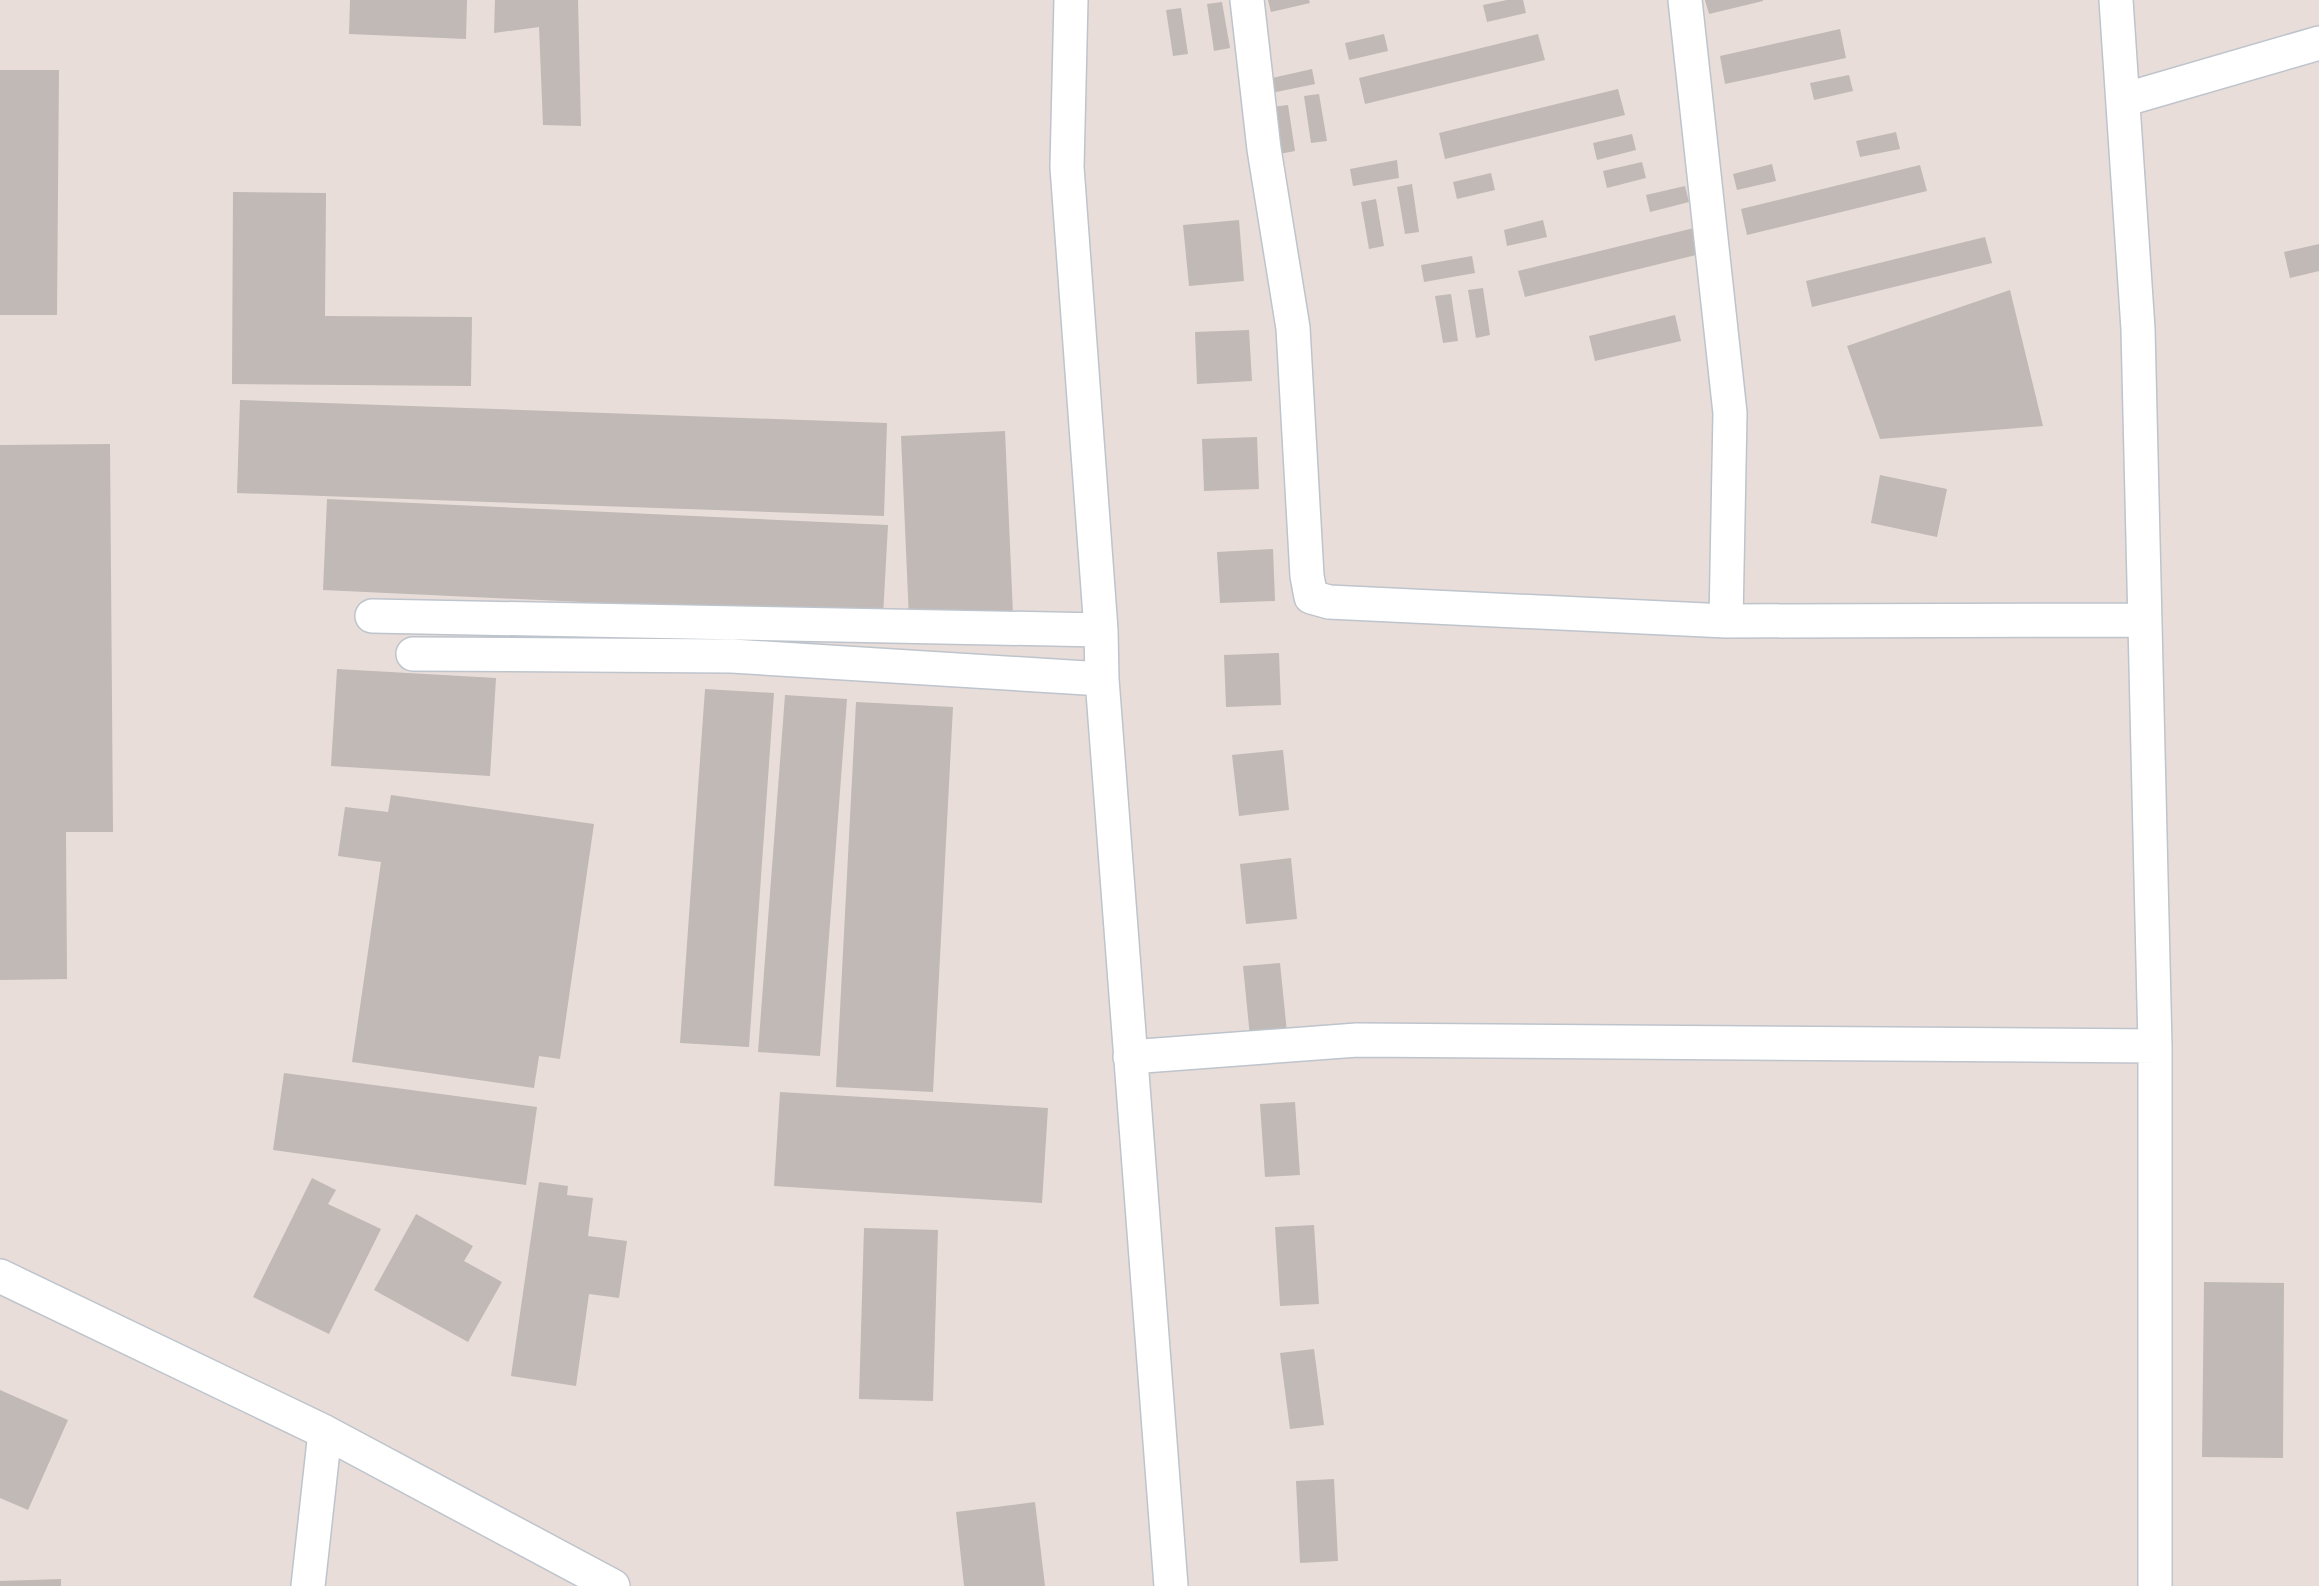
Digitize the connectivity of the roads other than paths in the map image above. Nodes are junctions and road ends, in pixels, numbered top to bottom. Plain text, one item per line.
1 (1071, 0) edge
2 (1247, 0) edge
3 (1685, 0) edge
4 (2116, 0) edge
5 (2319, 43) edge
6 (2123, 100) junction
7 (372, 616) dead end
8 (2145, 620) junction
9 (1726, 621) junction
10 (1101, 630) junction
11 (413, 654) dead end
12 (1102, 679) junction
13 (2155, 1046) junction
14 (1130, 1057) junction
15 (0, 1276) edge
16 (325, 1432) junction
17 (308, 1586) edge
18 (613, 1586) edge
19 (1172, 1586) edge
20 (2155, 1586) edge

1 - 10 street
2 - 9 street
3 - 9 street
4 - 6 street
5 - 6 street
6 - 8 street
7 - 10 street
8 - 9 street
8 - 13 street
10 - 12 street
11 - 12 street
12 - 14 street
13 - 14 street
13 - 20 street
14 - 19 street
15 - 16 street
16 - 17 street
16 - 18 street

